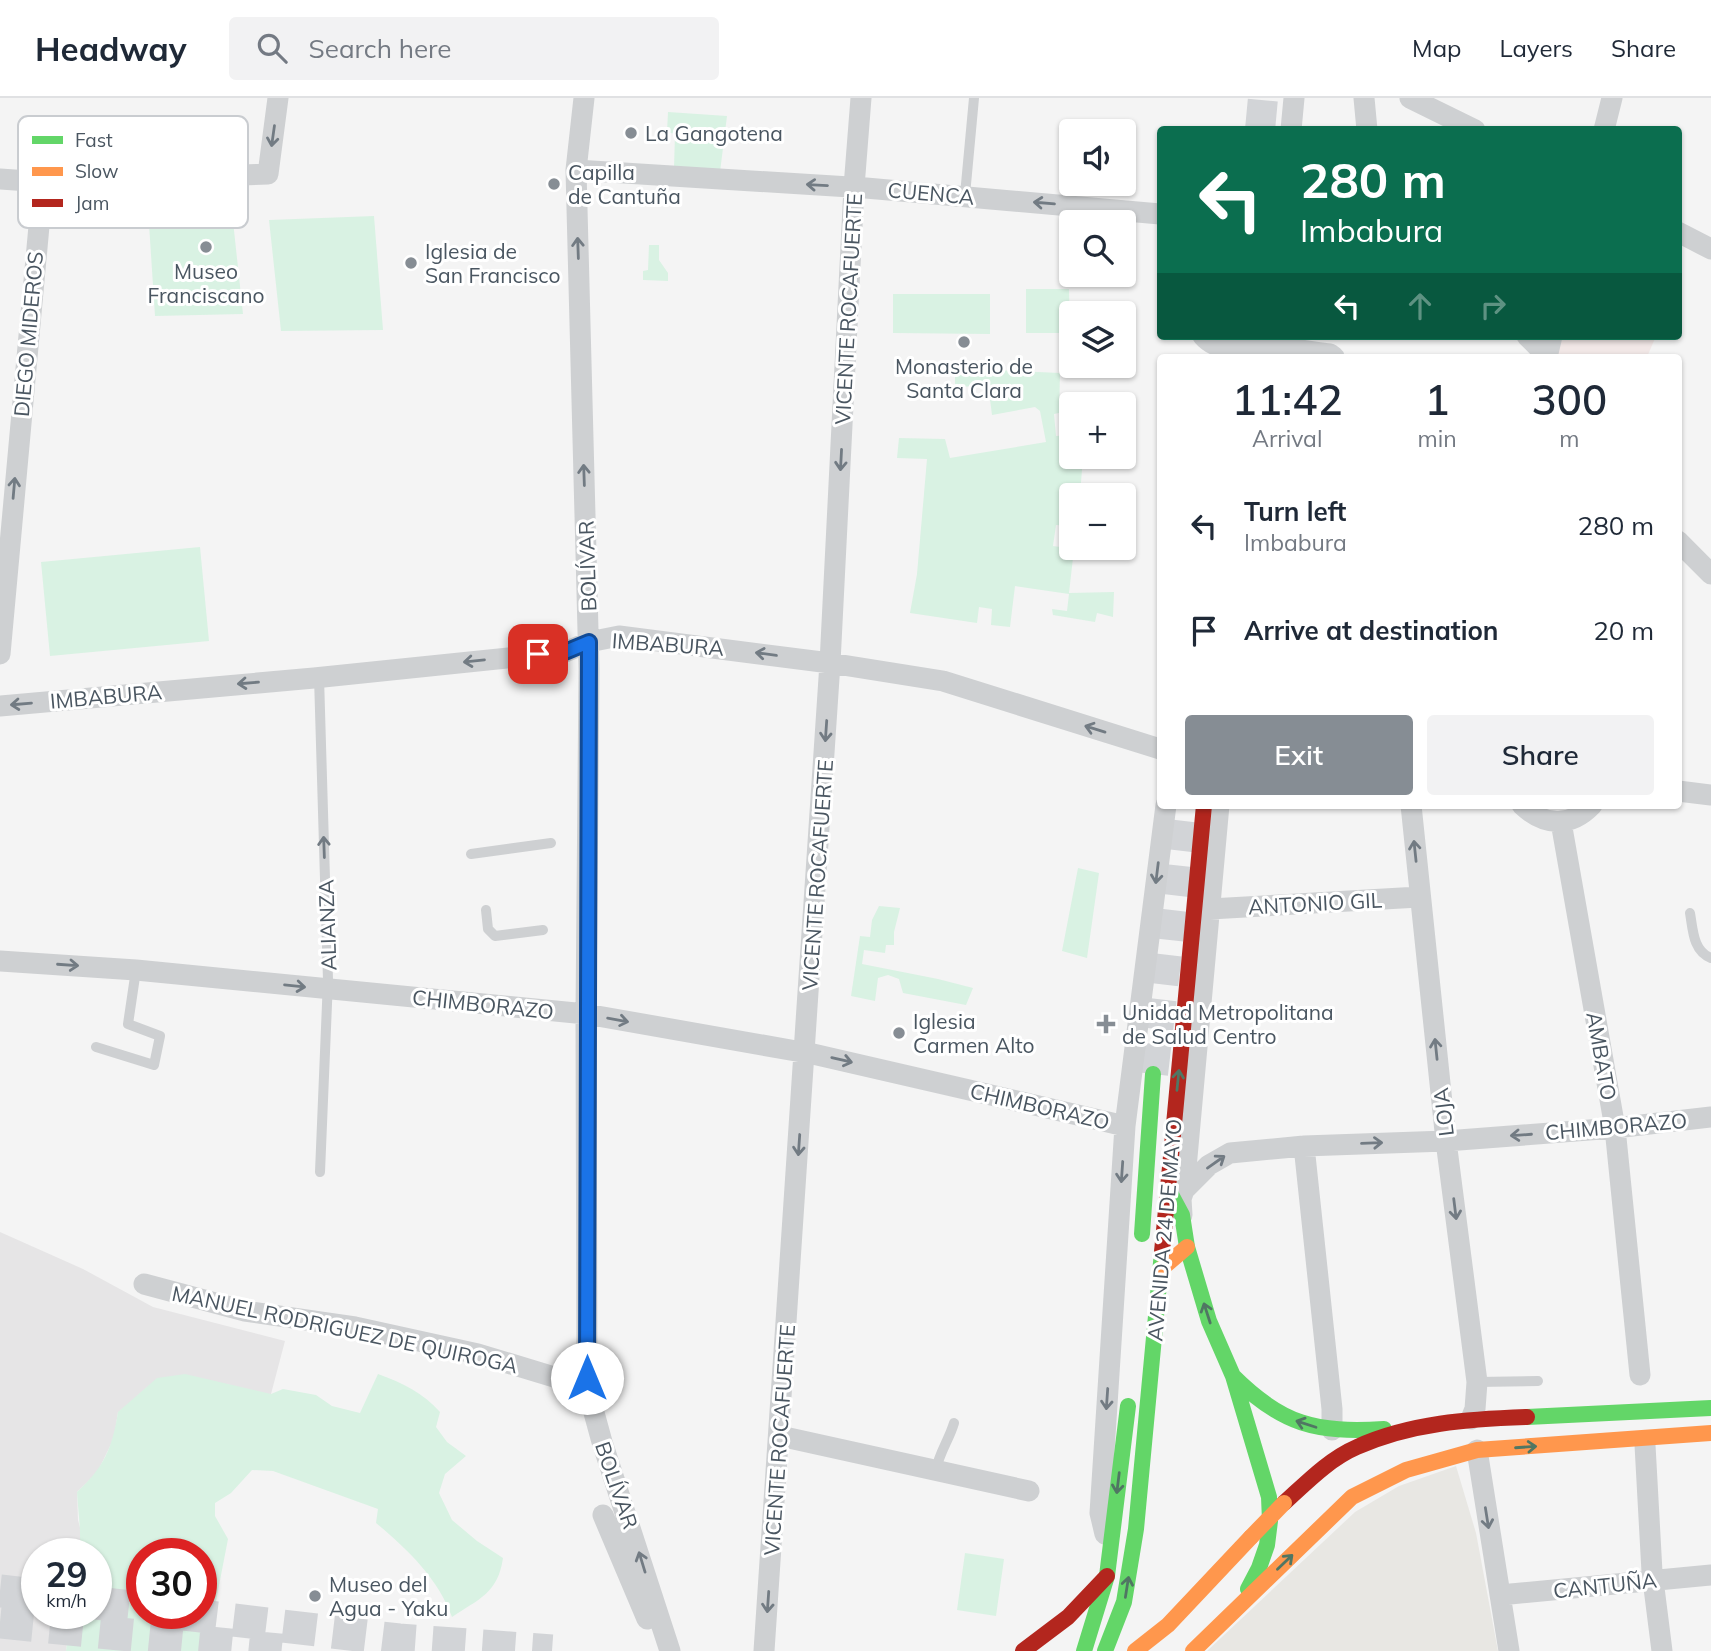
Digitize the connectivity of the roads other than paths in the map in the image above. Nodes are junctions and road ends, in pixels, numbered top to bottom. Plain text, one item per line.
1 (278, 98) edge
2 (584, 98) edge
3 (861, 98) edge
4 (974, 98) edge
5 (1294, 98) edge
6 (1364, 98) edge
7 (1410, 98) edge
8 (1612, 98) edge
9 (1291, 126) edge
10 (1367, 126) edge
11 (1467, 126) edge
12 (1605, 126) edge
13 (576, 170) junction
14 (248, 175) edge
15 (0, 179) edge
16 (18, 180) edge
17 (855, 187) junction
18 (965, 195) junction
19 (1157, 214) edge
20 (39, 228) edge
21 (1682, 234) edge
22 (1711, 249) edge
23 (1206, 340) edge
24 (1531, 340) edge
25 (1268, 348) edge
26 (1331, 354) edge
27 (1543, 354) edge
28 (1682, 545) edge
29 (1711, 574) edge
30 (589, 642) junction
31 (0, 654) edge
32 (830, 663) junction
33 (319, 677) junction
34 (0, 706) edge
35 (1157, 748) edge
36 (1682, 792) edge
37 (1710, 799) edge
38 (1165, 809) edge
39 (1204, 809) edge
40 (1219, 809) edge
41 (1411, 809) edge
42 (1527, 809) edge
43 (1588, 809) edge
44 (1561, 822) junction
45 (551, 843) dead end
46 (471, 854) dead end
47 (1419, 897) junction
48 (1210, 909) junction
49 (486, 910) dead end
50 (1690, 913) dead end
51 (543, 930) dead end
52 (1711, 958) edge
53 (0, 961) edge
54 (136, 970) junction
55 (328, 989) junction
56 (586, 1014) junction
57 (96, 1047) dead end
58 (806, 1052) junction
59 (1153, 1074) tunnel mouth
60 (1711, 1117) edge
61 (1125, 1126) junction
62 (1615, 1128) junction
63 (1446, 1141) junction
64 (1304, 1146) junction
65 (320, 1172) dead end
66 (1176, 1188) junction
67 (1182, 1215) joint
68 (1142, 1245) dead end
69 (1187, 1247) junction
70 (1160, 1270) junction
71 (144, 1284) dead end
72 (1640, 1375) dead end
73 (1233, 1376) junction
74 (1538, 1381) dead end
75 (1477, 1382) junction
76 (587, 1387) junction
77 (1129, 1393) dead end
78 (1711, 1408) edge
79 (1471, 1419) junction
80 (954, 1423) dead end
81 (1711, 1423) edge
82 (1670, 1424) dead end
83 (1422, 1426) junction
84 (1588, 1426) dead end
85 (1332, 1430) junction
86 (1493, 1432) dead end
87 (1711, 1433) edge
88 (780, 1436) junction
89 (1453, 1444) dead end
90 (1645, 1445) dead end
91 (1381, 1450) dead end
92 (1477, 1450) junction
93 (936, 1470) junction
94 (1336, 1474) dead end
95 (1029, 1491) dead end
96 (1342, 1491) dead end
97 (1286, 1508) junction
98 (603, 1515) dead end
99 (1279, 1549) dead end
100 (1110, 1552) junction
101 (1259, 1568) junction
102 (1711, 1575) edge
103 (1107, 1576) junction
104 (1653, 1580) junction
105 (1239, 1587) dead end
106 (1500, 1595) junction
107 (1236, 1609) junction
108 (1200, 1627) dead end
109 (1187, 1649) edge
110 (661, 1651) edge
111 (670, 1651) edge
112 (764, 1651) edge
113 (1023, 1651) edge
114 (1084, 1651) edge
115 (1105, 1651) edge
116 (1135, 1651) edge
117 (1509, 1651) edge
118 (1662, 1651) edge

1 -> 14 street
2 - 13 street, BOLÍVAR
3 - 17 street, VICENTE ROCAFUERTE
4 - 18 lane
5 - 9 street
6 - 10 street
7 - 11 street
8 - 12 street
17 -> 13 street, CUENCA
30 -> 13 street, BOLÍVAR
15 - 16 street
17 - 18 street, CUENCA
17 -> 32 street, VICENTE ROCAFUERTE
19 -> 18 street, CUENCA
31 -> 20 street, DIEGO MIDEROS
21 - 22 street
23 - 25 street
24 - 27 street
25 - 26 street
28 - 29 street
32 -> 30 street, IMBABURA
30 -> 33 street, IMBABURA
30 - 56 street, BOLÍVAR
35 -> 32 street, IMBABURA
32 -> 58 street, VICENTE ROCAFUERTE
33 -> 34 street, IMBABURA
55 -> 33 lane, ALIANZA
36 - 37 street
38 -> 61 street, AVENIDA 24 DE MAYO
66 -> 39 main road, AVENIDA 24 DE MAYO
40 - 48 street, AVENIDA 24 DE MAYO
47 -> 41 street, LOJA
42 - 44 street
43 - 44 street
44 - 62 street, AMBATO
45 - 46 lane
47 - 48 street, ANTONIO GIL
63 -> 47 street, LOJA
48 - 66 street, AVENIDA 24 DE MAYO
49 - 51 lane
50 - 52 lane
53 -> 54 street, CHIMBORAZO
54 -> 55 street, CHIMBORAZO
54 - 57 lane
55 - 56 street, CHIMBORAZO
55 - 65 lane, ALIANZA
56 -> 58 street, CHIMBORAZO
56 - 76 street, BOLÍVAR
58 -> 61 street, CHIMBORAZO
58 -> 88 street, VICENTE ROCAFUERTE
59 - 68 main road, AVENIDA 24 DE MAYO
60 - 62 street, CHIMBORAZO
61 -> 100 street, AVENIDA 24 DE MAYO
62 -> 63 street, CHIMBORAZO
62 - 72 street, AMBATO
64 -> 63 street, CHIMBORAZO
63 -> 75 street, LOJA
66 -> 64 street, CHIMBORAZO
64 - 85 street
66 - 67 street
66 - 70 main road, AVENIDA 24 DE MAYO
67 - 69 main road
69 - 70 main road
73 -> 69 main road
115 -> 70 main road, AVENIDA 24 DE MAYO
71 - 76 street, MANUEL RODRIGUEZ DE QUIROGA
85 -> 73 main road
73 - 101 main road
74 - 75 lane
75 - 79 street, LOJA
111 -> 76 street, BOLÍVAR
77 -> 100 main road, AVENIDA 24 DE MAYO
78 - 79 main road
79 - 83 main road
79 - 91 lane
80 - 93 lane
81 - 82 lane
83 - 85 main road
83 - 97 main road
84 - 86 lane
92 -> 87 main road
88 - 93 street
88 -> 112 street, VICENTE ROCAFUERTE
89 - 96 lane
90 - 104 street
92 -> 106 street
107 -> 92 main road
93 - 95 street
94 - 97 lane
97 - 116 main road, bridge
98 - 110 street
99 - 101 lane
100 - 103 main road, AVENIDA 24 DE MAYO
101 - 105 lane
101 - 107 main road
102 - 104 street, CANTUÑA
103 - 113 main road
103 - 114 main road, AVENIDA 24 DE MAYO
104 - 106 street, CANTUÑA
104 - 118 street
106 - 117 street
107 - 109 main road
108 - 109 lane

